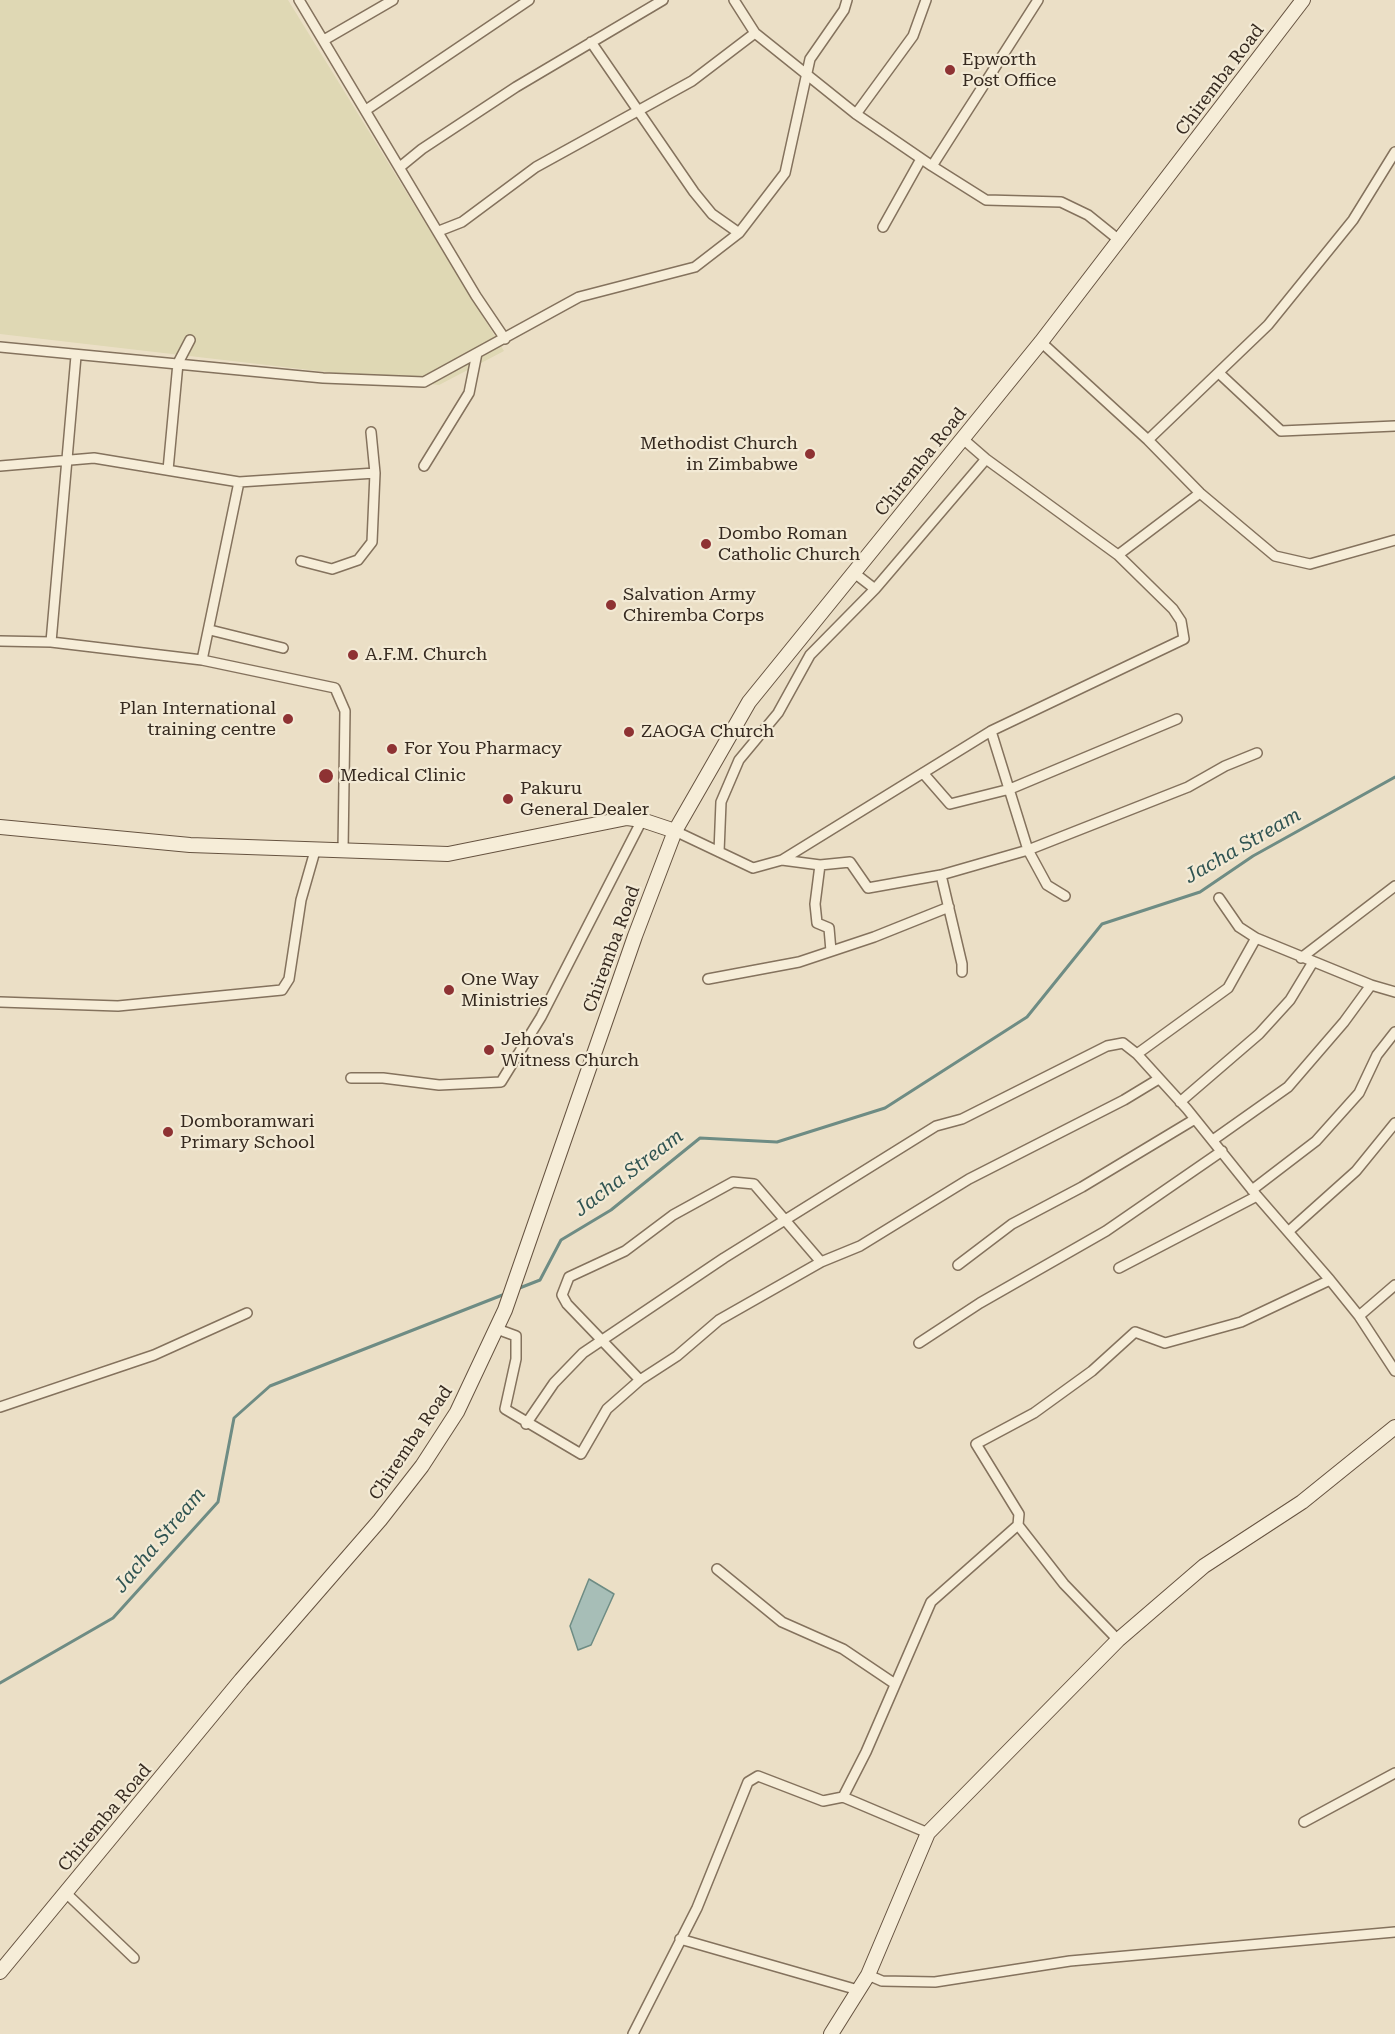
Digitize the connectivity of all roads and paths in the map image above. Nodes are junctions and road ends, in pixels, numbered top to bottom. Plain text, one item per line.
1 (299, 0) edge
2 (393, 0) edge
3 (528, 0) edge
4 (663, 0) edge
5 (734, 0) edge
6 (847, 0) edge
7 (926, 0) edge
8 (1038, 0) edge
9 (1303, 0) edge
10 (755, 33) junction
11 (324, 40) junction
12 (591, 42) junction
13 (807, 73) junction
14 (366, 110) junction
15 (638, 111) junction
16 (856, 114) junction
17 (1395, 152) edge
18 (921, 159) junction
19 (932, 166) junction
20 (400, 167) junction
21 (883, 227) dead end
22 (439, 231) junction
23 (739, 233) junction
24 (1119, 240) junction
25 (505, 339) junction
26 (190, 340) dead end
27 (1041, 342) junction
28 (0, 347) edge
29 (477, 353) junction
30 (76, 356) junction
31 (178, 363) junction
32 (1220, 374) junction
33 (1395, 426) edge
34 (372, 432) dead end
35 (963, 439) junction
36 (1148, 440) junction
37 (986, 459) junction
38 (68, 460) junction
39 (0, 466) edge
40 (424, 466) dead end
41 (168, 470) junction
42 (375, 473) junction
43 (239, 482) junction
44 (1200, 493) junction
45 (1395, 540) edge
46 (1118, 555) junction
47 (301, 561) dead end
48 (853, 572) junction
49 (875, 589) junction
50 (210, 630) junction
51 (0, 640) edge
52 (51, 642) junction
53 (283, 648) dead end
54 (201, 660) junction
55 (1177, 719) dead end
56 (991, 731) junction
57 (1257, 753) dead end
58 (923, 773) junction
59 (1010, 789) junction
60 (642, 820) junction
61 (0, 827) edge
62 (675, 831) junction
63 (1028, 850) junction
64 (315, 851) junction
65 (343, 852) junction
66 (719, 852) junction
67 (782, 860) junction
68 (819, 865) junction
69 (941, 875) junction
70 (1395, 886) edge
71 (1065, 896) dead end
72 (1219, 898) dead end
73 (950, 907) junction
74 (1256, 938) junction
75 (831, 951) junction
76 (1301, 958) junction
77 (1313, 962) junction
78 (962, 972) dead end
79 (708, 979) dead end
80 (1371, 985) junction
81 (1395, 992) edge
82 (0, 1002) edge
83 (1395, 1032) edge
84 (1137, 1054) junction
85 (351, 1077) dead end
86 (1157, 1080) junction
87 (1180, 1102) junction
88 (1195, 1119) junction
89 (1395, 1123) edge
90 (1213, 1140) junction
91 (1222, 1151) junction
92 (1255, 1193) junction
93 (786, 1221) junction
94 (1289, 1231) junction
95 (822, 1262) junction
96 (958, 1265) dead end
97 (1119, 1268) dead end
98 (1330, 1280) junction
99 (1395, 1285) edge
100 (247, 1313) dead end
101 (1359, 1316) junction
102 (497, 1329) junction
103 (602, 1340) junction
104 (919, 1343) dead end
105 (1395, 1371) edge
106 (640, 1380) junction
107 (0, 1407) edge
108 (526, 1424) junction
109 (1395, 1427) edge
110 (1018, 1526) junction
111 (717, 1569) dead end
112 (1118, 1640) junction
113 (895, 1684) junction
114 (1395, 1773) edge
115 (843, 1797) junction
116 (1304, 1822) dead end
117 (928, 1833) junction
118 (66, 1893) junction
119 (1395, 1932) edge
120 (680, 1939) junction
121 (134, 1958) dead end
122 (0, 1972) edge
123 (868, 1975) junction
124 (858, 1990) junction
125 (633, 2034) edge
126 (831, 2034) edge

1 - 11 street
2 - 11 street
3 - 14 street
4 - 12 street
5 - 10 street
6 - 13 street
7 - 16 street
8 - 19 street
9 - 24 main road, Chiremba Road
10 - 13 street
10 - 15 street
11 - 14 street
12 - 15 street
12 - 20 street
13 - 16 street
13 - 23 street
14 - 20 street
15 - 22 street
15 - 23 street
16 - 18 street
17 - 32 street
18 - 19 street
18 - 21 street
19 - 24 street
20 - 22 street
22 - 25 street
23 - 25 street
24 - 27 main road, Chiremba Road
25 - 29 street
26 - 31 street
27 - 35 main road, Chiremba Road
27 - 36 street
28 - 30 street
29 - 31 street
29 - 40 street
30 - 31 street
30 - 38 street
31 - 41 street
32 - 33 street
32 - 36 street
34 - 42 street
35 - 37 street
35 - 48 main road, Chiremba Road
36 - 44 street
37 - 46 street
37 - 49 street
38 - 39 street
38 - 41 street
38 - 52 street
41 - 43 street
42 - 43 street
42 - 47 street
43 - 50 street
44 - 45 street
44 - 46 street
46 - 56 street
48 - 49 street
48 - 62 main road, Chiremba Road
49 - 66 street
50 - 53 street
50 - 54 street
51 - 52 street
52 - 54 street
54 - 65 street
55 - 59 street
56 - 58 street
56 - 59 street
57 - 63 street
58 - 59 street
58 - 67 street
59 - 63 street
60 - 62 main road
60 - 65 main road
60 - 85 street
61 - 64 main road
62 - 66 street
62 - 102 main road, Chiremba Road
63 - 69 street
63 - 71 street
64 - 65 main road
64 - 82 street
66 - 67 street
67 - 68 street
68 - 69 street
68 - 75 street
69 - 73 street
70 - 76 street
72 - 74 street
73 - 75 street
73 - 78 street
74 - 76 street
74 - 84 street
75 - 79 street
76 - 77 street
77 - 80 street
77 - 87 street
80 - 81 street
80 - 90 street
83 - 92 street
84 - 86 street
84 - 93 street
86 - 87 street
86 - 95 street
87 - 88 street
88 - 90 street
88 - 96 street
89 - 94 street
90 - 91 street
91 - 92 street
91 - 104 street
92 - 94 street
92 - 97 street
93 - 95 street
93 - 103 street
93 - 103 street
94 - 98 street
95 - 106 street
98 - 101 street
98 - 110 street
99 - 101 street
100 - 107 street
101 - 105 street
102 - 108 street
102 - 118 main road, Chiremba Road
103 - 106 street
103 - 108 street
106 - 108 street
109 - 112 main road
110 - 112 street
110 - 113 street
111 - 113 street
112 - 117 main road
113 - 115 street
114 - 116 street
115 - 117 street
115 - 120 street
117 - 123 main road
118 - 121 street
118 - 122 main road, Chiremba Road
119 - 123 street
120 - 124 street
120 - 125 street
123 - 124 main road
124 - 126 main road

